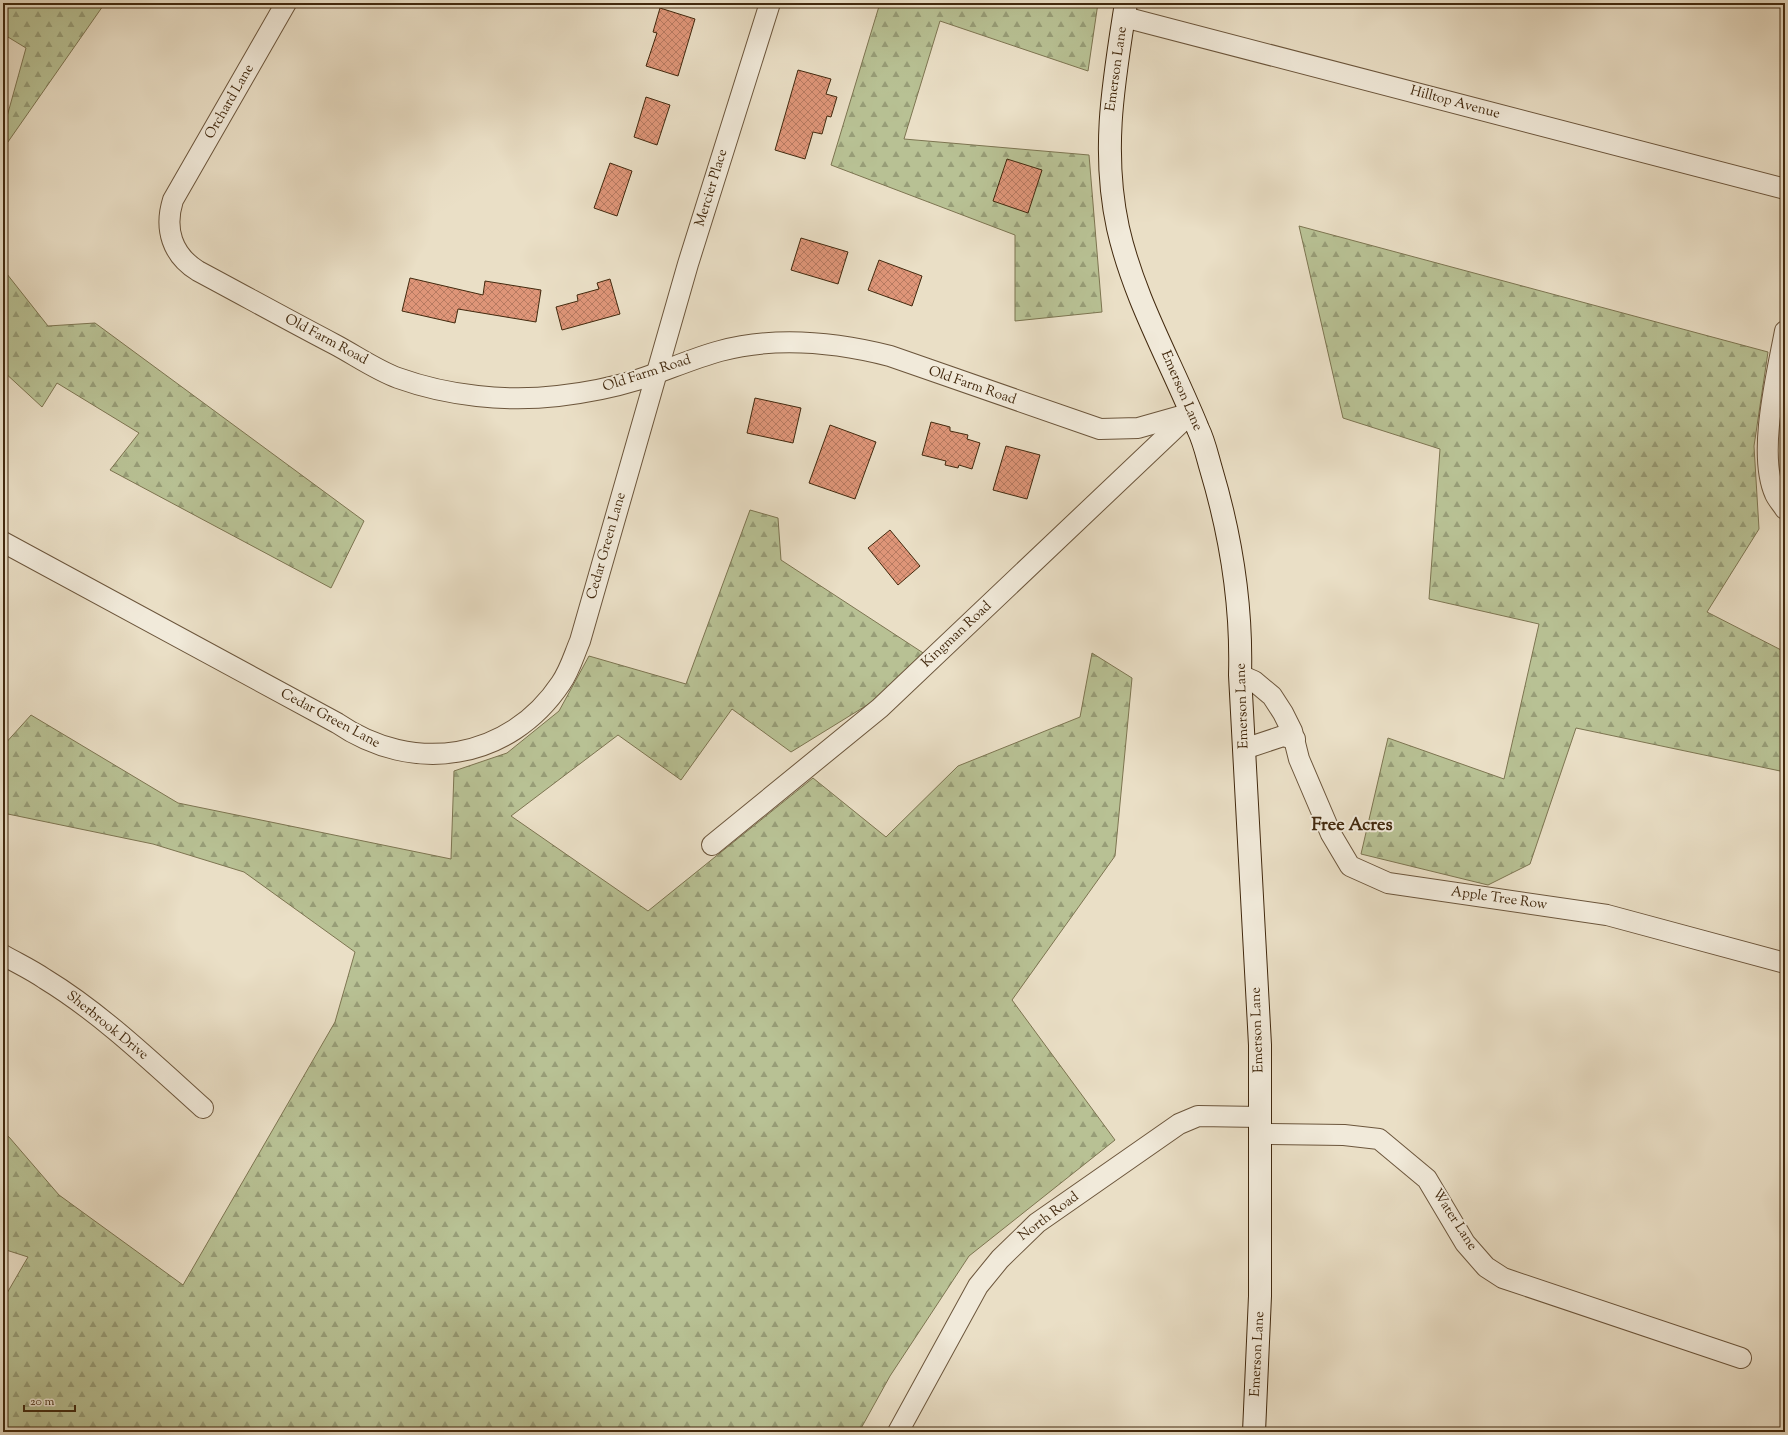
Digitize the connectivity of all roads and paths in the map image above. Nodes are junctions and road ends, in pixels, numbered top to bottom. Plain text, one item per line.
1 (286, 3) edge
2 (770, 3) edge
3 (1125, 10) edge
4 (1785, 189) edge
5 (173, 200) joint
6 (1785, 331) edge
7 (656, 373) junction
8 (1191, 413) junction
9 (1785, 509) edge
10 (3, 542) edge
11 (1240, 675) junction
12 (1295, 739) junction
13 (1244, 749) junction
14 (712, 845) dead end
15 (3, 955) edge
16 (1785, 964) edge
17 (203, 1108) dead end
18 (1260, 1126) junction
19 (1741, 1358) dead end
20 (898, 1432) edge
21 (1254, 1432) edge

1 - 5 street, Orchard Lane
2 - 7 street, Mercier Place
3 - 4 street, Hilltop Avenue
3 - 8 street, Emerson Lane
5 - 7 street, Old Farm Road
6 - 9 street
7 - 8 street, Old Farm Road
7 - 10 street, Cedar Green Lane
8 - 11 street, Emerson Lane
8 - 14 street, Kingman Road
11 - 12 street, Apple Tree Row
11 - 13 street, Emerson Lane
12 - 13 street
12 - 16 street, Apple Tree Row
13 - 18 street, Emerson Lane
15 - 17 street, Sherbrook Drive
18 - 19 street, Water Lane
18 - 20 street, North Road
18 - 21 street, Emerson Lane

